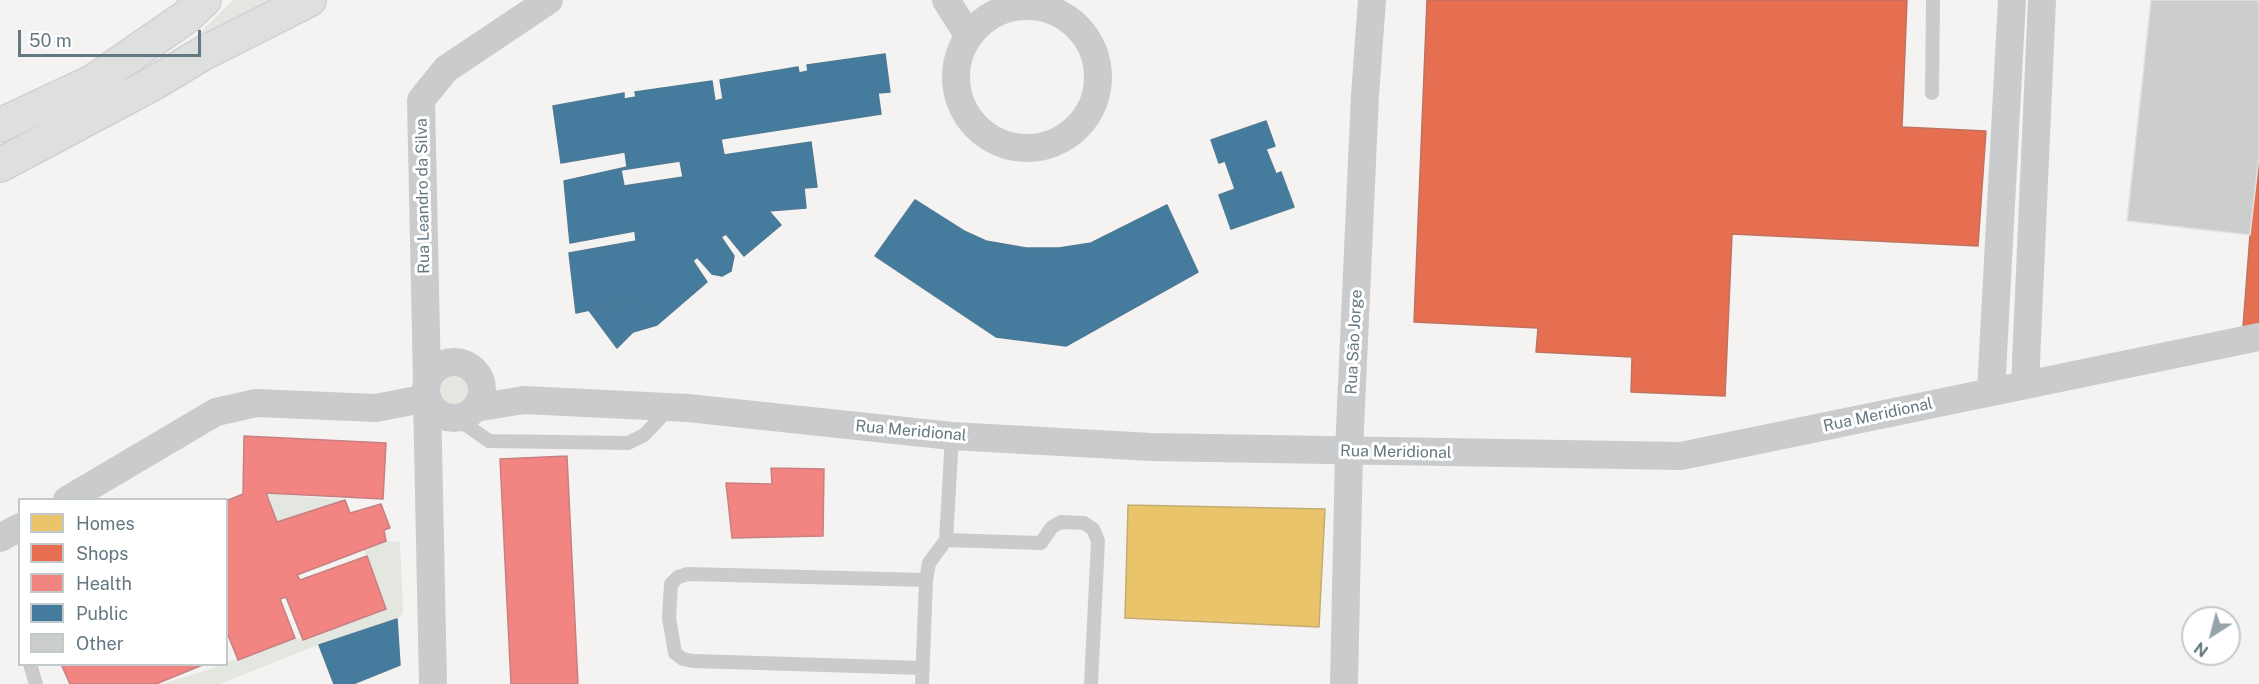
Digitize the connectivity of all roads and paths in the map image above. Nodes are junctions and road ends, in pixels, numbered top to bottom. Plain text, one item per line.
1 (204, 0) edge
2 (309, 0) edge
3 (549, 0) edge
4 (945, 0) edge
5 (1372, 0) edge
6 (1933, 0) edge
7 (2012, 0) edge
8 (2042, 0) edge
9 (968, 35) junction
10 (1932, 93) dead end
11 (0, 126) edge
12 (0, 165) edge
13 (424, 332) junction
14 (2259, 337) edge
15 (468, 366) junction
16 (2025, 385) junction
17 (427, 390) junction
18 (1990, 391) junction
19 (524, 400) junction
20 (671, 407) junction
21 (465, 413) junction
22 (952, 436) junction
23 (1349, 451) junction
24 (70, 498) edge
25 (18, 528) edge
26 (0, 538) edge
27 (946, 540) junction
28 (926, 580) junction
29 (31, 666) edge
30 (923, 668) junction
31 (36, 684) edge
32 (433, 684) edge
33 (922, 684) edge
34 (1091, 684) edge
35 (1344, 684) edge

1 - 11 main road
2 - 12 main road
3 - 13 street, Rua Leandro da Silva
4 - 9 street
5 - 23 street, Rua São Jorge
6 - 10 lane
7 - 18 street
8 - 16 street
9 - 9 street
13 - 15 street
13 - 17 street, Rua Leandro da Silva
14 - 16 street, Rua Meridional
15 - 17 street
15 - 19 street
15 - 21 street
16 - 18 street, Rua Meridional
17 - 21 street
17 - 24 street
17 - 32 street, Rua Leandro da Silva
18 - 23 street, Rua Meridional
19 - 20 street, Rua Meridional
19 - 21 street, Rua Meridional
20 - 21 lane
20 - 22 street, Rua Meridional
22 - 23 street, Rua Meridional
22 - 27 lane
23 - 35 street, Rua São Jorge
25 - 26 street
27 - 28 lane
27 - 34 lane
28 - 30 lane
28 - 30 lane
29 - 31 lane
30 - 33 lane

